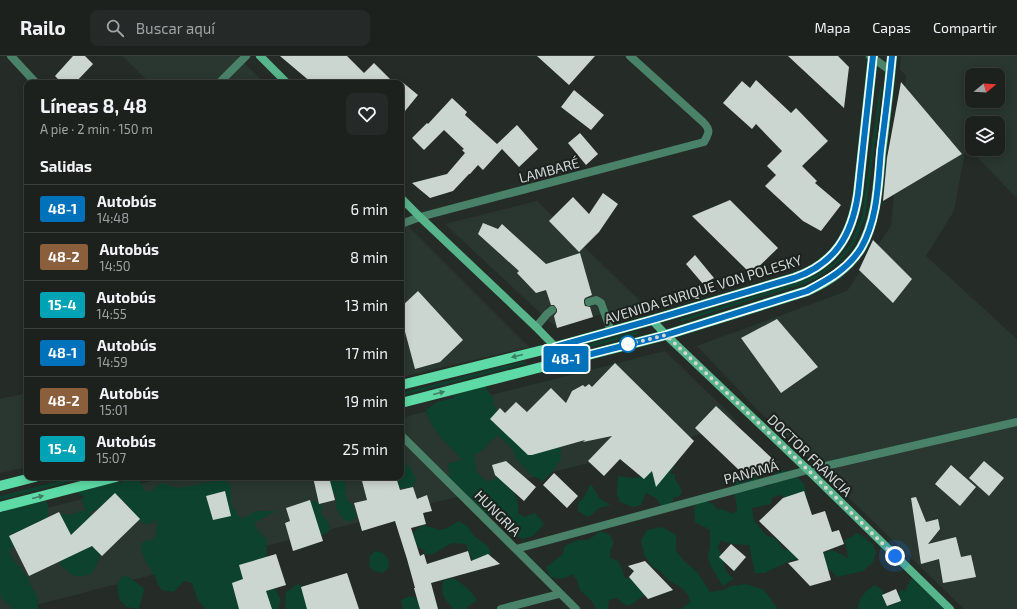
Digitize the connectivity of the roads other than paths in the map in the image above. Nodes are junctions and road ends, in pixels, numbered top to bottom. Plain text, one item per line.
1 (11, 56) edge
2 (246, 56) edge
3 (260, 56) edge
4 (630, 56) edge
5 (892, 56) edge
6 (872, 57) edge
7 (891, 71) junction
8 (33, 80) edge
9 (222, 80) edge
10 (284, 80) edge
11 (404, 201) edge
12 (420, 217) junction
13 (404, 223) edge
14 (589, 302) dead end
15 (552, 310) dead end
16 (652, 320) junction
17 (536, 327) junction
18 (611, 331) junction
19 (666, 335) junction
20 (555, 347) junction
21 (568, 360) junction
22 (404, 384) edge
23 (404, 402) edge
24 (1017, 422) edge
25 (404, 438) edge
26 (808, 470) junction
27 (24, 480) edge
28 (104, 480) edge
29 (0, 486) edge
30 (0, 507) edge
31 (516, 549) junction
32 (559, 594) junction
33 (501, 609) edge
34 (576, 609) edge
35 (950, 609) edge

1 - 8 street
2 - 9 street
3 - 10 street
4 - 12 street, LAMBARÉ
5 - 7 main road
6 - 7 street
6 - 16 main road, AVENIDA ENRIQUE VON POLESKY
7 - 19 main road
11 - 12 street
12 - 13 street, LAMBARÉ
12 - 17 street
14 - 18 street
15 - 17 street
16 - 18 main road, AVENIDA ENRIQUE VON POLESKY
16 - 19 street, DOCTOR FRANCIA
17 - 20 street
18 - 20 main road, AVENIDA ENRIQUE VON POLESKY
19 - 21 main road
19 - 26 street, DOCTOR FRANCIA
20 - 21 street
20 -> 22 main road, AVENIDA ENRIQUE VON POLESKY
23 -> 21 main road
24 - 26 street, PANAMÁ
25 - 31 street, HUNGRIA
26 - 31 street, PANAMÁ
26 - 35 street, DOCTOR FRANCIA
27 - 29 main road
30 -> 28 main road
31 - 32 street, HUNGRIA
32 - 33 street
32 - 34 street, HUNGRIA

